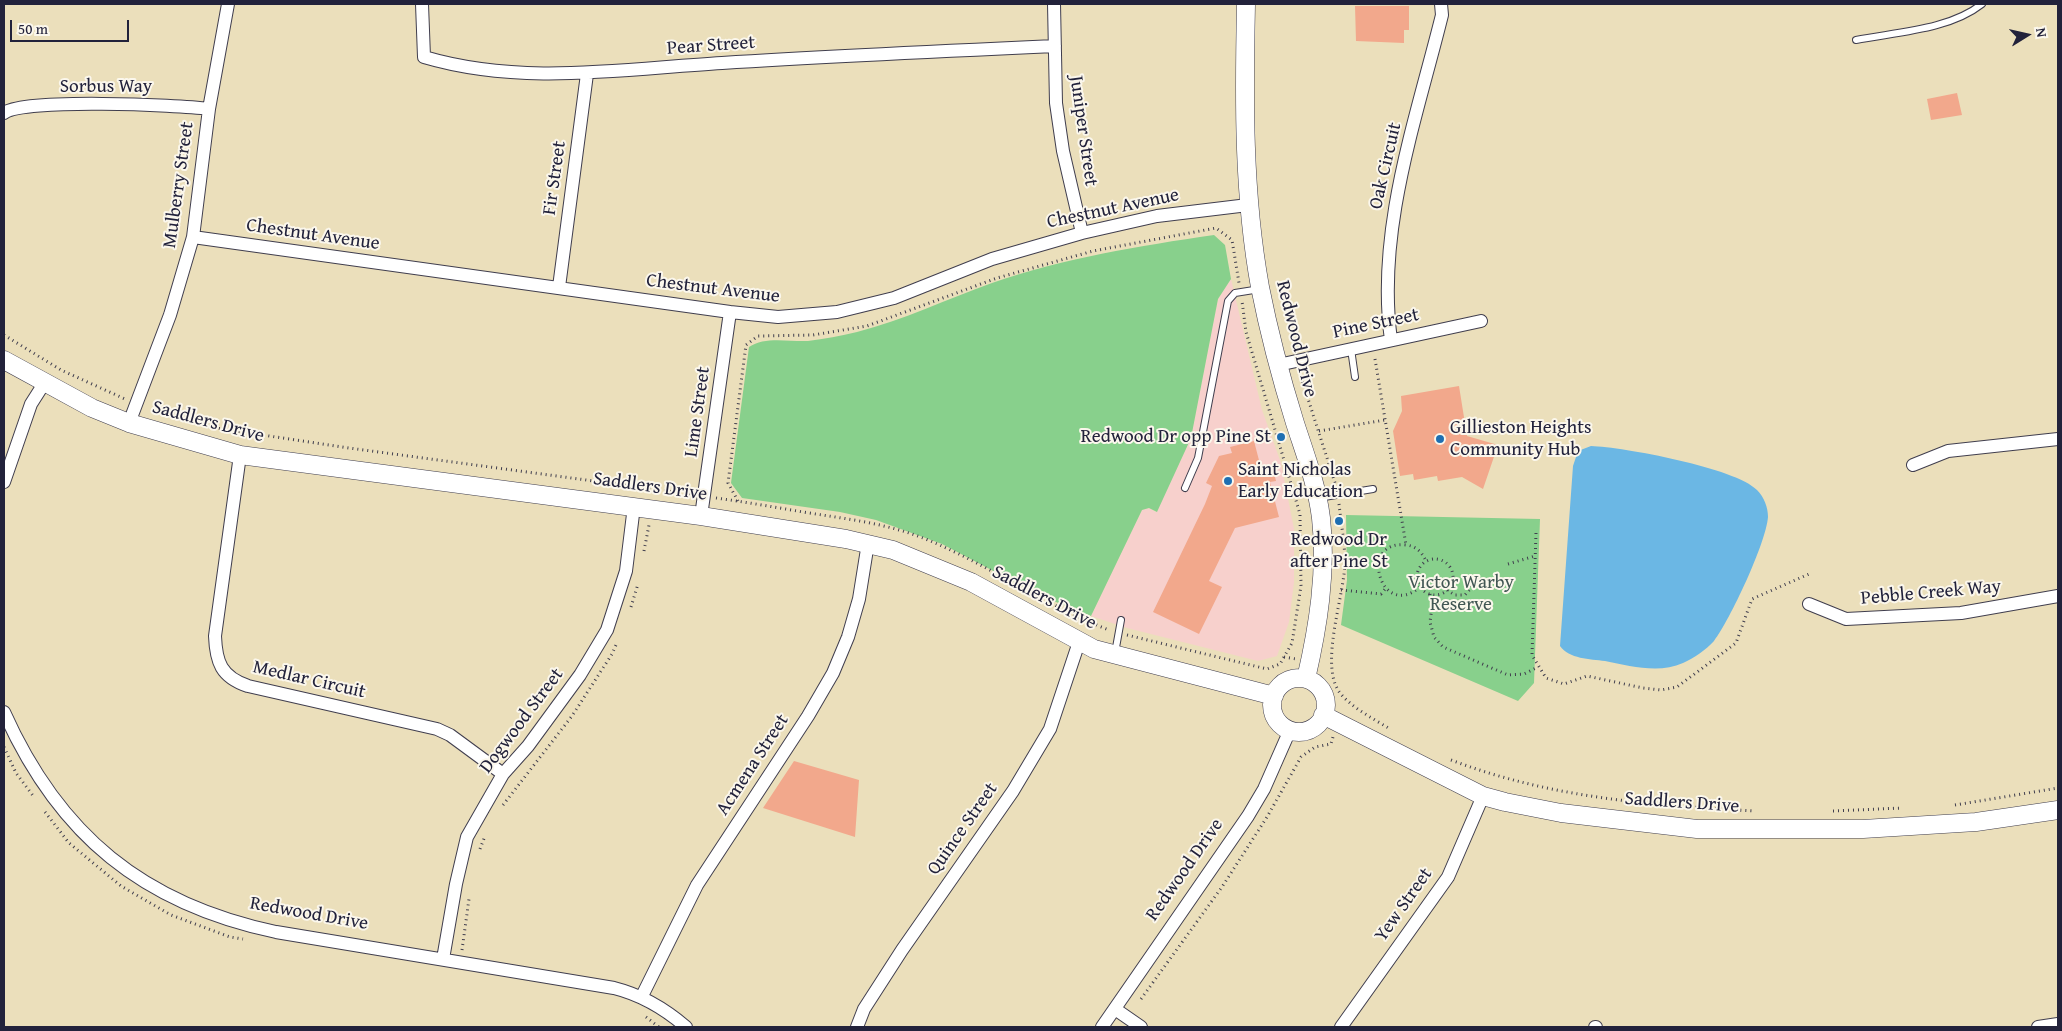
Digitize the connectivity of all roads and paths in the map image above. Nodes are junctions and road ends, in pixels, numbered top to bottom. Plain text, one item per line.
1 (228, 4) edge
2 (422, 4) edge
3 (1054, 4) edge
4 (1246, 4) edge
5 (1441, 4) edge
6 (1982, 4) edge
7 (1856, 40) dead end
8 (1055, 46) junction
9 (587, 74) junction
10 (209, 109) junction
11 (4, 113) edge
12 (1248, 205) junction
13 (1082, 233) junction
14 (193, 237) junction
15 (559, 287) junction
16 (1261, 288) junction
17 (1240, 292) junction
18 (730, 312) junction
19 (1481, 321) dead end
20 (4, 335) edge
21 (1391, 340) junction
22 (1351, 349) junction
23 (6, 359) edge
24 (1375, 359) dead end
25 (1278, 365) junction
26 (1355, 377) dead end
27 (45, 382) junction
28 (120, 397) dead end
29 (174, 417) dead end
30 (1386, 420) junction
31 (130, 423) junction
32 (1319, 431) dead end
33 (2058, 439) edge
34 (240, 456) junction
35 (1912, 465) dead end
36 (4, 482) edge
37 (1185, 488) dead end
38 (1373, 489) dead end
39 (685, 493) dead end
40 (1317, 498) junction
41 (738, 501) dead end
42 (634, 506) junction
43 (701, 516) junction
44 (1536, 533) dead end
45 (868, 543) junction
46 (1406, 545) junction
47 (1535, 556) junction
48 (1426, 561) junction
49 (1508, 564) dead end
50 (1809, 574) dead end
51 (1472, 578) dead end
52 (1420, 587) junction
53 (1386, 588) junction
54 (1340, 590) dead end
55 (1446, 590) junction
56 (1430, 594) junction
57 (2058, 596) edge
58 (1810, 604) dead end
59 (1120, 620) dead end
60 (1079, 642) junction
61 (1115, 654) junction
62 (1284, 657) dead end
63 (1331, 666) dead end
64 (1538, 667) junction
65 (1306, 679) junction
66 (1274, 696) junction
67 (4, 712) edge
68 (1324, 715) junction
69 (1290, 730) junction
70 (1393, 731) dead end
71 (1331, 744) dead end
72 (1444, 756) dead end
73 (503, 774) junction
74 (2058, 788) edge
75 (1482, 796) junction
76 (1950, 806) dead end
77 (1903, 808) dead end
78 (2058, 810) edge
79 (1758, 811) dead end
80 (1826, 811) dead end
81 (443, 959) junction
82 (642, 996) junction
83 (1138, 1003) dead end
84 (1115, 1009) junction
85 (640, 1013) dead end
86 (2058, 1024) edge
87 (659, 1027) edge
88 (686, 1027) edge
89 (857, 1027) edge
90 (1102, 1027) edge
91 (1141, 1027) edge
92 (1341, 1027) edge
93 (2038, 1027) edge

1 - 10 street, Mulberry Street
2 - 9 street, Pear Street
3 - 8 street, Juniper Street
4 - 12 street, Redwood Drive
5 - 21 street, Oak Circuit
6 - 7 lane
8 - 9 street, Pear Street
8 - 13 street, Juniper Street
9 - 15 street, Fir Street
10 - 11 street, Sorbus Way
10 - 14 street, Mulberry Street
12 - 13 street, Chestnut Avenue
12 - 16 street, Redwood Drive
13 - 18 street, Chestnut Avenue
14 - 15 street, Chestnut Avenue
14 - 31 street, Mulberry Street
15 - 18 street, Chestnut Avenue
16 - 17 lane
16 - 25 street, Redwood Drive
17 - 37 lane
17 - 41 path
17 - 62 path
18 - 43 street, Lime Street
19 - 21 street, Pine Street
20 - 28 path
21 - 22 street, Pine Street
22 - 25 street, Pine Street
22 - 26 lane
23 - 27 street, Saddlers Drive
24 - 30 path
25 - 40 street, Redwood Drive
27 - 31 street, Saddlers Drive
27 - 36 street
29 - 39 path
30 - 32 path
30 - 46 path
31 - 34 street, Saddlers Drive
33 - 35 street
34 - 42 street, Saddlers Drive
34 - 73 street, Medlar Circuit
38 - 40 lane
40 - 65 street, Redwood Drive
42 - 43 street, Saddlers Drive
42 - 73 street, Dogwood Street
43 - 45 street, Saddlers Drive
44 - 47 path
45 - 60 street, Saddlers Drive
45 - 82 street, Acmena Street
46 - 48 path
46 - 53 path
47 - 49 path
47 - 64 path
48 - 52 path
48 - 55 path
50 - 64 path
51 - 55 path
52 - 53 path
52 - 56 path
53 - 54 path
55 - 56 path
56 - 64 path
57 - 58 street, Pebble Creek Way
59 - 61 lane
60 - 61 street, Saddlers Drive
60 - 89 street, Quince Street
61 - 66 street, Saddlers Drive
63 - 70 path
65 - 66 street
65 - 68 street
66 - 69 street
67 - 81 street, Redwood Drive
68 - 69 street
68 - 75 street, Saddlers Drive
69 - 84 street, Redwood Drive
71 - 83 path
72 - 79 path
73 - 81 street, Dogwood Street
74 - 76 path
75 - 78 street, Saddlers Drive
75 - 92 street, Yew Street
77 - 80 path
81 - 82 street, Redwood Drive
82 - 88 street, Redwood Drive
84 - 90 street, Redwood Drive
84 - 91 street
85 - 87 path
86 - 93 street

